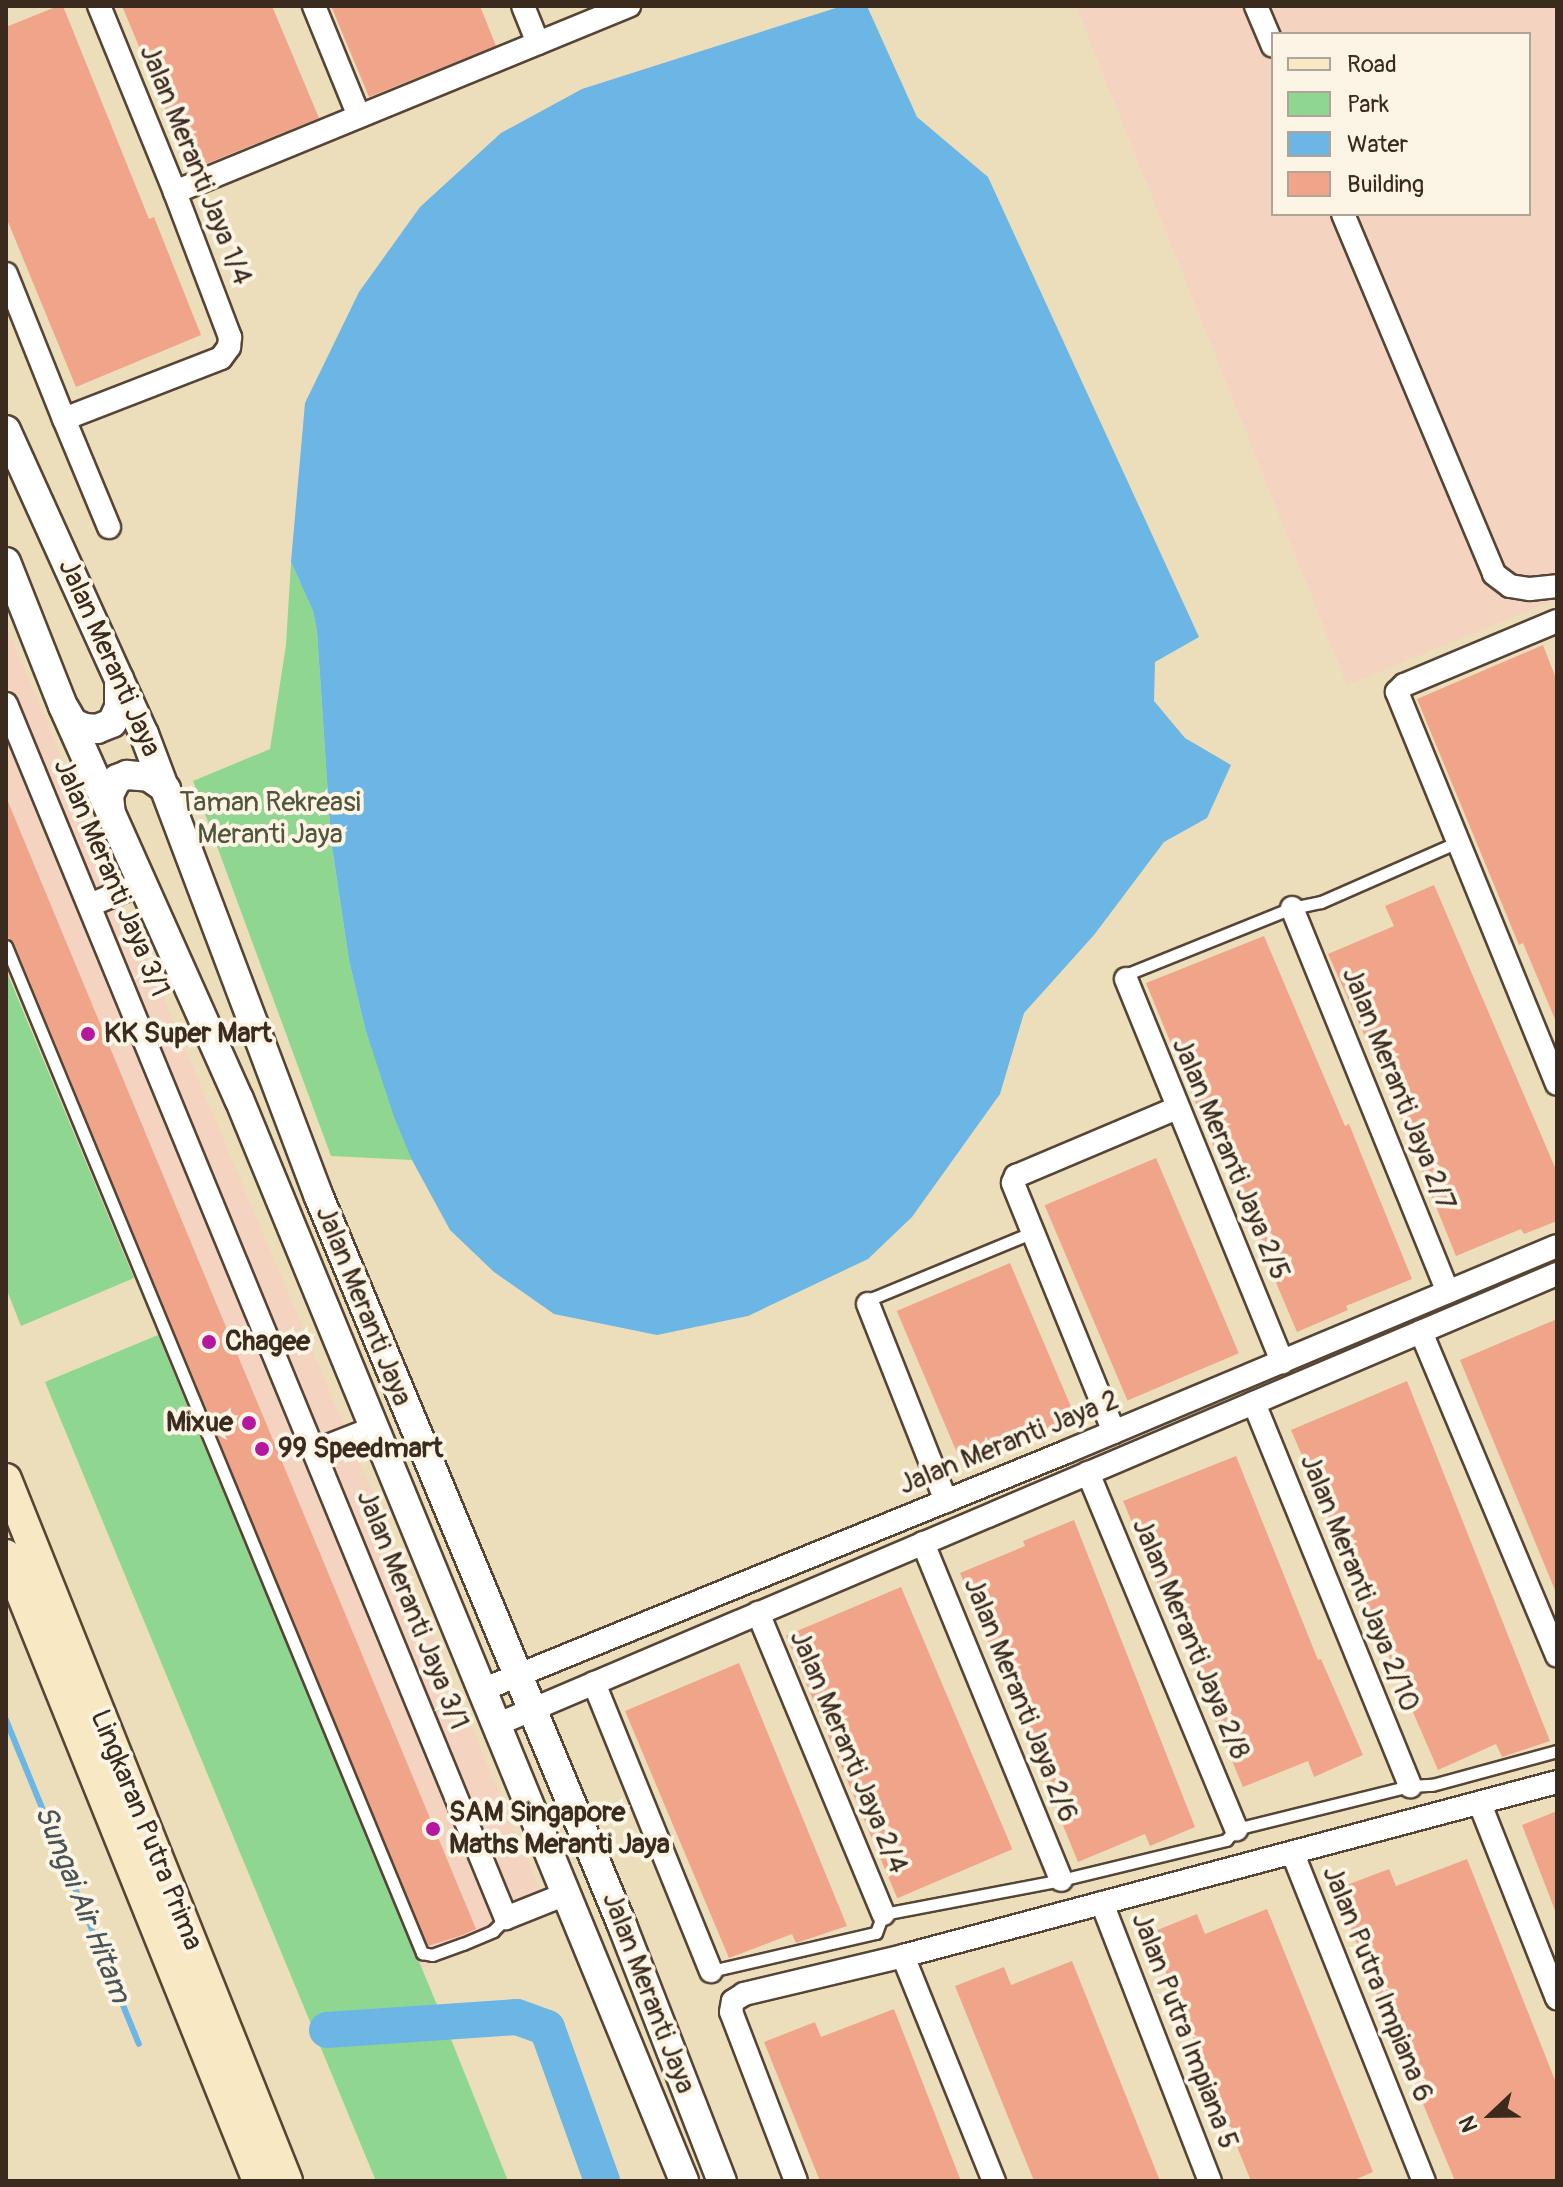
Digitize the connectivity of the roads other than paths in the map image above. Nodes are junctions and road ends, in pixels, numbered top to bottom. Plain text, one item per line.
1 (99, 6) edge
2 (314, 6) edge
3 (523, 6) edge
4 (629, 6) edge
5 (1256, 6) edge
6 (1271, 41) edge
7 (538, 43) junction
8 (359, 116) junction
9 (175, 192) junction
10 (1344, 216) edge
11 (6, 274) edge
12 (64, 419) junction
13 (6, 430) edge
14 (109, 527) dead end
15 (6, 562) edge
16 (1557, 586) edge
17 (1557, 621) edge
18 (118, 675) junction
19 (6, 704) edge
20 (63, 706) junction
21 (166, 789) junction
22 (111, 816) junction
23 (1458, 842) junction
24 (140, 884) junction
25 (90, 905) junction
26 (1292, 908) junction
27 (6, 946) edge
28 (1126, 979) joint
29 (1557, 1084) edge
30 (1177, 1108) junction
31 (1033, 1232) junction
32 (1557, 1246) edge
33 (1557, 1274) edge
34 (1448, 1292) junction
35 (868, 1304) joint
36 (1421, 1332) junction
37 (1326, 1343) junction
38 (1282, 1362) junction
39 (1337, 1368) junction
40 (1254, 1403) junction
41 (374, 1428) junction
42 (1114, 1432) junction
43 (315, 1451) junction
44 (1088, 1473) junction
45 (6, 1479) edge
46 (999, 1480) junction
47 (946, 1501) junction
48 (1010, 1506) junction
49 (923, 1543) junction
50 (6, 1555) edge
51 (679, 1610) junction
52 (758, 1613) junction
53 (691, 1642) junction
54 (1557, 1656) edge
55 (518, 1675) junction
56 (594, 1683) junction
57 (482, 1690) junction
58 (532, 1709) junction
59 (496, 1725) junction
60 (1557, 1751) edge
61 (1557, 1782) edge
62 (1410, 1786) junction
63 (1480, 1804) junction
64 (1236, 1829) junction
65 (1293, 1854) junction
66 (1061, 1880) junction
67 (566, 1894) junction
68 (1102, 1903) junction
69 (883, 1914) junction
70 (506, 1918) junction
71 (903, 1956) junction
72 (711, 1971) joint
73 (1557, 1998) edge
74 (258, 2181) edge
75 (287, 2181) edge
76 (684, 2181) edge
77 (722, 2181) edge
78 (796, 2181) edge
79 (994, 2181) edge
80 (1210, 2181) edge
81 (1424, 2181) edge

1 - 9 street, Jalan Meranti Jaya 1/4
2 - 8 street
3 - 7 street
4 - 7 street
5 - 6 street
7 - 8 street
8 - 9 street
9 - 12 street, Jalan Meranti Jaya 1/4
10 - 16 street
11 - 12 street
12 - 14 street
13 - 18 street, Jalan Meranti Jaya
15 - 20 street, Jalan Meranti Jaya
17 - 23 street
18 - 20 street
18 - 21 street, Jalan Meranti Jaya
19 - 25 street, Jalan Meranti Jaya 3/1
20 - 22 street, Jalan Meranti Jaya
21 - 22 street
21 - 55 street, Jalan Meranti Jaya
22 - 24 street, Jalan Meranti Jaya
23 - 26 lane
23 - 29 street
24 - 25 street
24 - 41 street, Jalan Meranti Jaya
25 - 43 street, Jalan Meranti Jaya 3/1
26 - 28 lane
26 - 34 street, Jalan Meranti Jaya 2/7
27 - 70 lane
28 - 30 street, Jalan Meranti Jaya 2/5
30 - 31 street
30 - 38 street, Jalan Meranti Jaya 2/5
31 - 35 lane
31 - 42 street
32 - 34 street, Jalan Meranti Jaya 2
33 - 36 street, Jalan Meranti Jaya 2
34 - 37 street, Jalan Meranti Jaya 2
35 - 47 street
36 - 39 street, Jalan Meranti Jaya 2
36 - 54 street
37 - 38 street, Jalan Meranti Jaya 2
37 - 39 street
38 - 42 street, Jalan Meranti Jaya 2
39 - 40 street, Jalan Meranti Jaya 2
40 - 44 street, Jalan Meranti Jaya 2
40 - 62 street, Jalan Meranti Jaya 2/10
41 - 43 street
41 - 57 street, Jalan Meranti Jaya
42 - 46 street, Jalan Meranti Jaya 2
43 - 70 street, Jalan Meranti Jaya 3/1
44 - 48 street, Jalan Meranti Jaya 2
44 - 64 street, Jalan Meranti Jaya 2/8
45 - 75 main road, Lingkaran Putra Prima
46 - 47 street, Jalan Meranti Jaya 2
46 - 48 street
47 - 51 street, Jalan Meranti Jaya 2
48 - 49 street, Jalan Meranti Jaya 2
49 - 52 street, Jalan Meranti Jaya 2
49 - 66 street, Jalan Meranti Jaya 2/6
50 - 74 main road, Lingkaran Putra Prima
51 - 53 street
51 - 55 street, Jalan Meranti Jaya 2
52 - 53 street, Jalan Meranti Jaya 2
52 - 69 street, Jalan Meranti Jaya 2/4
53 - 56 street, Jalan Meranti Jaya 2
55 - 57 street, Jalan Meranti Jaya 2
55 - 58 street, Jalan Meranti Jaya
56 - 58 street, Jalan Meranti Jaya 2
56 - 72 street
57 - 59 street, Jalan Meranti Jaya
58 - 59 street, Jalan Meranti Jaya 2
58 - 77 street, Jalan Meranti Jaya
59 - 67 street, Jalan Meranti Jaya
60 - 62 lane
61 - 63 street
62 - 64 lane
63 - 65 street
63 - 73 street
64 - 66 lane
65 - 68 street
65 - 81 street, Jalan Putra Impiana 6
66 - 69 lane
67 - 70 street
67 - 76 street, Jalan Meranti Jaya
68 - 71 street
68 - 80 street, Jalan Putra Impiana 5
69 - 72 lane
71 - 78 street
71 - 79 street

